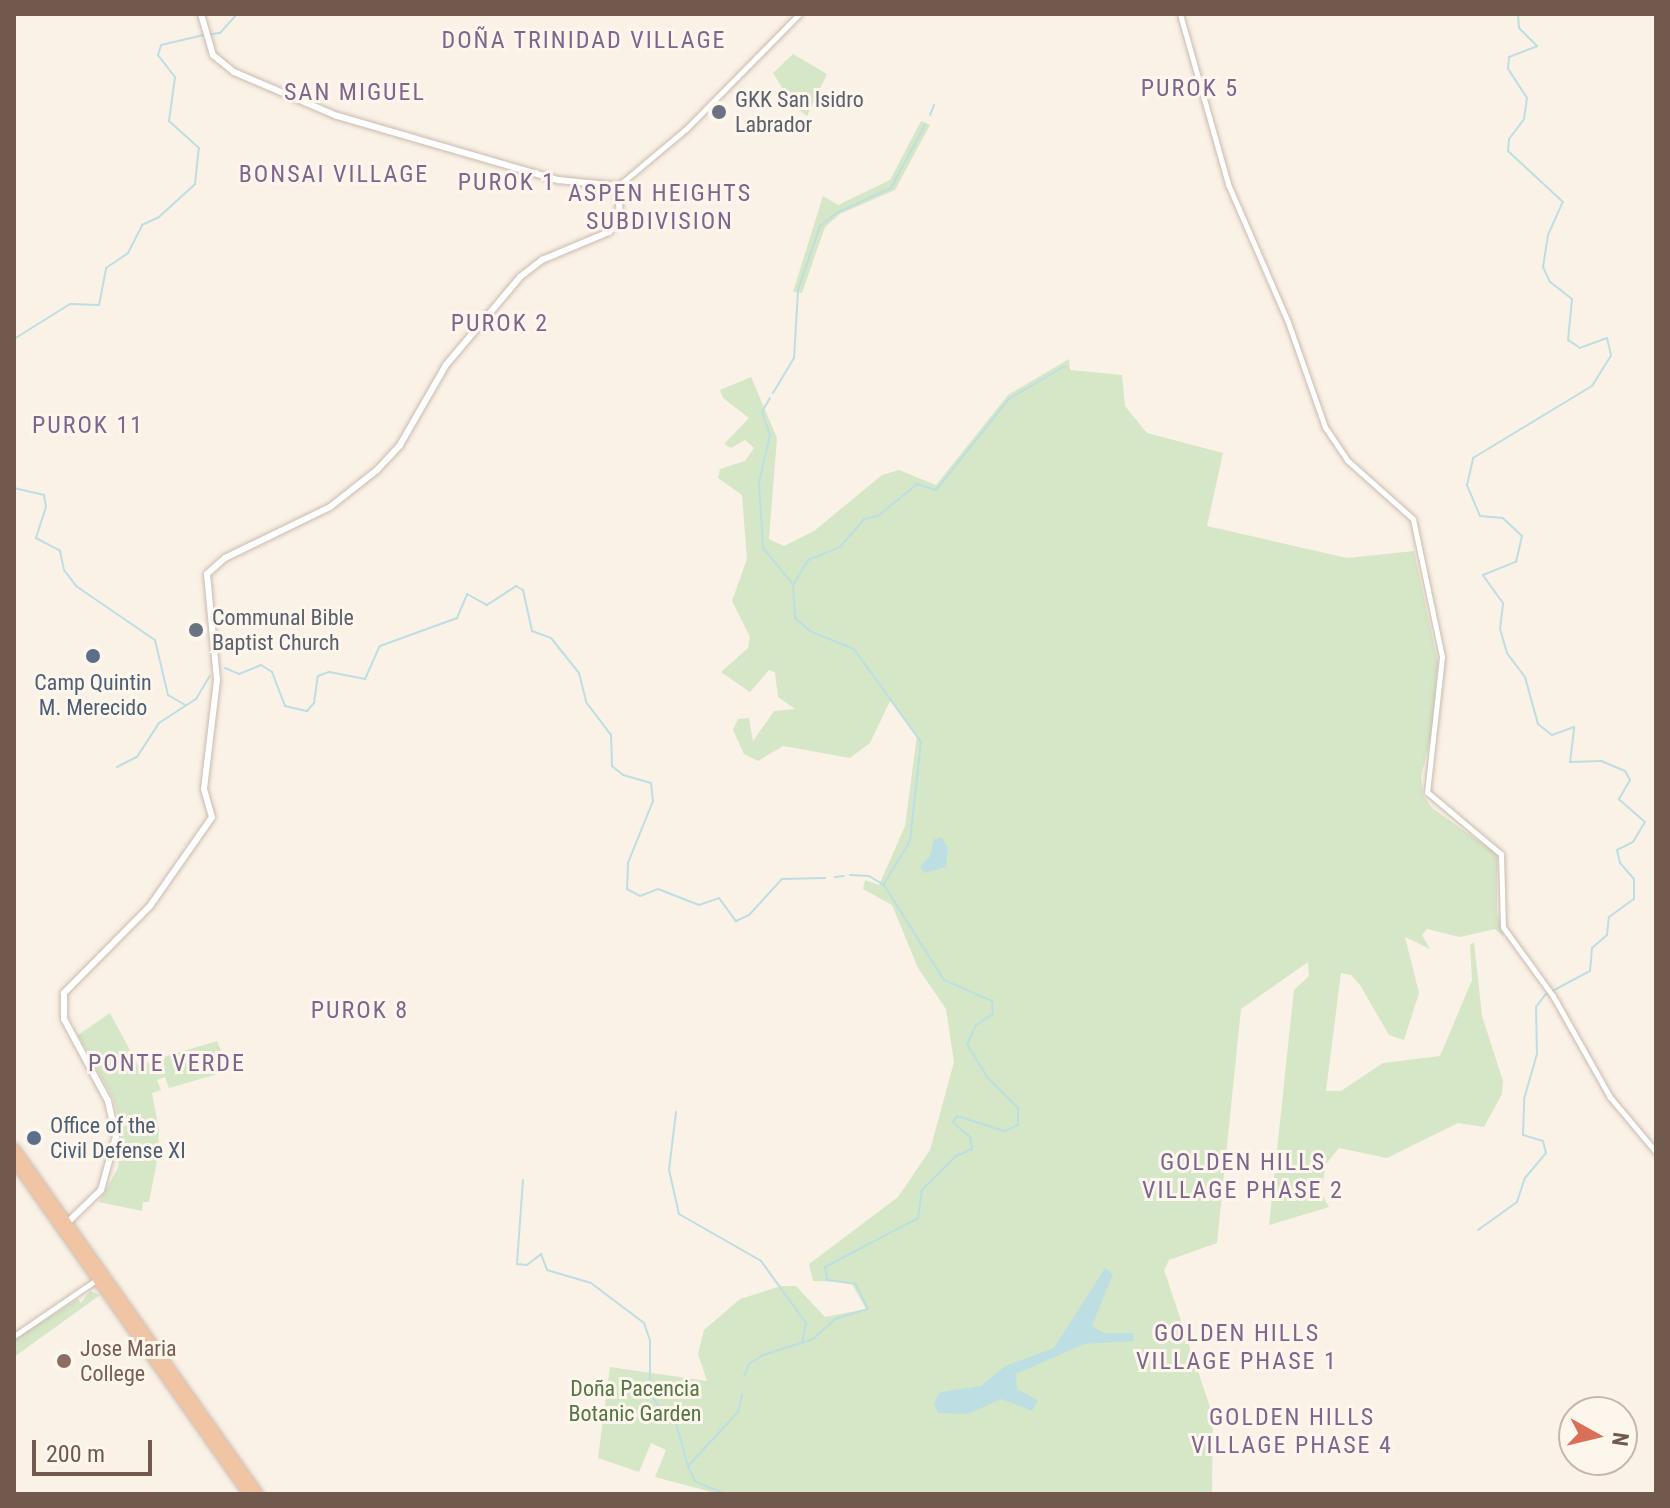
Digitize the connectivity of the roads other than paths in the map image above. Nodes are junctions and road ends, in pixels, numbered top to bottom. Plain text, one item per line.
1 (201, 14) edge
2 (799, 14) edge
3 (1180, 14) edge
4 (618, 186) junction
5 (14, 1148) edge
6 (1656, 1152) edge
7 (14, 1161) edge
8 (65, 1225) junction
9 (98, 1279) junction
10 (14, 1336) edge
11 (248, 1494) edge
12 (258, 1494) edge

1 - 4 main road
2 - 4 street
3 - 6 street
4 - 8 main road
5 - 8 highway
7 - 9 highway
8 - 9 highway
9 - 10 street
9 - 11 highway
9 - 12 highway

